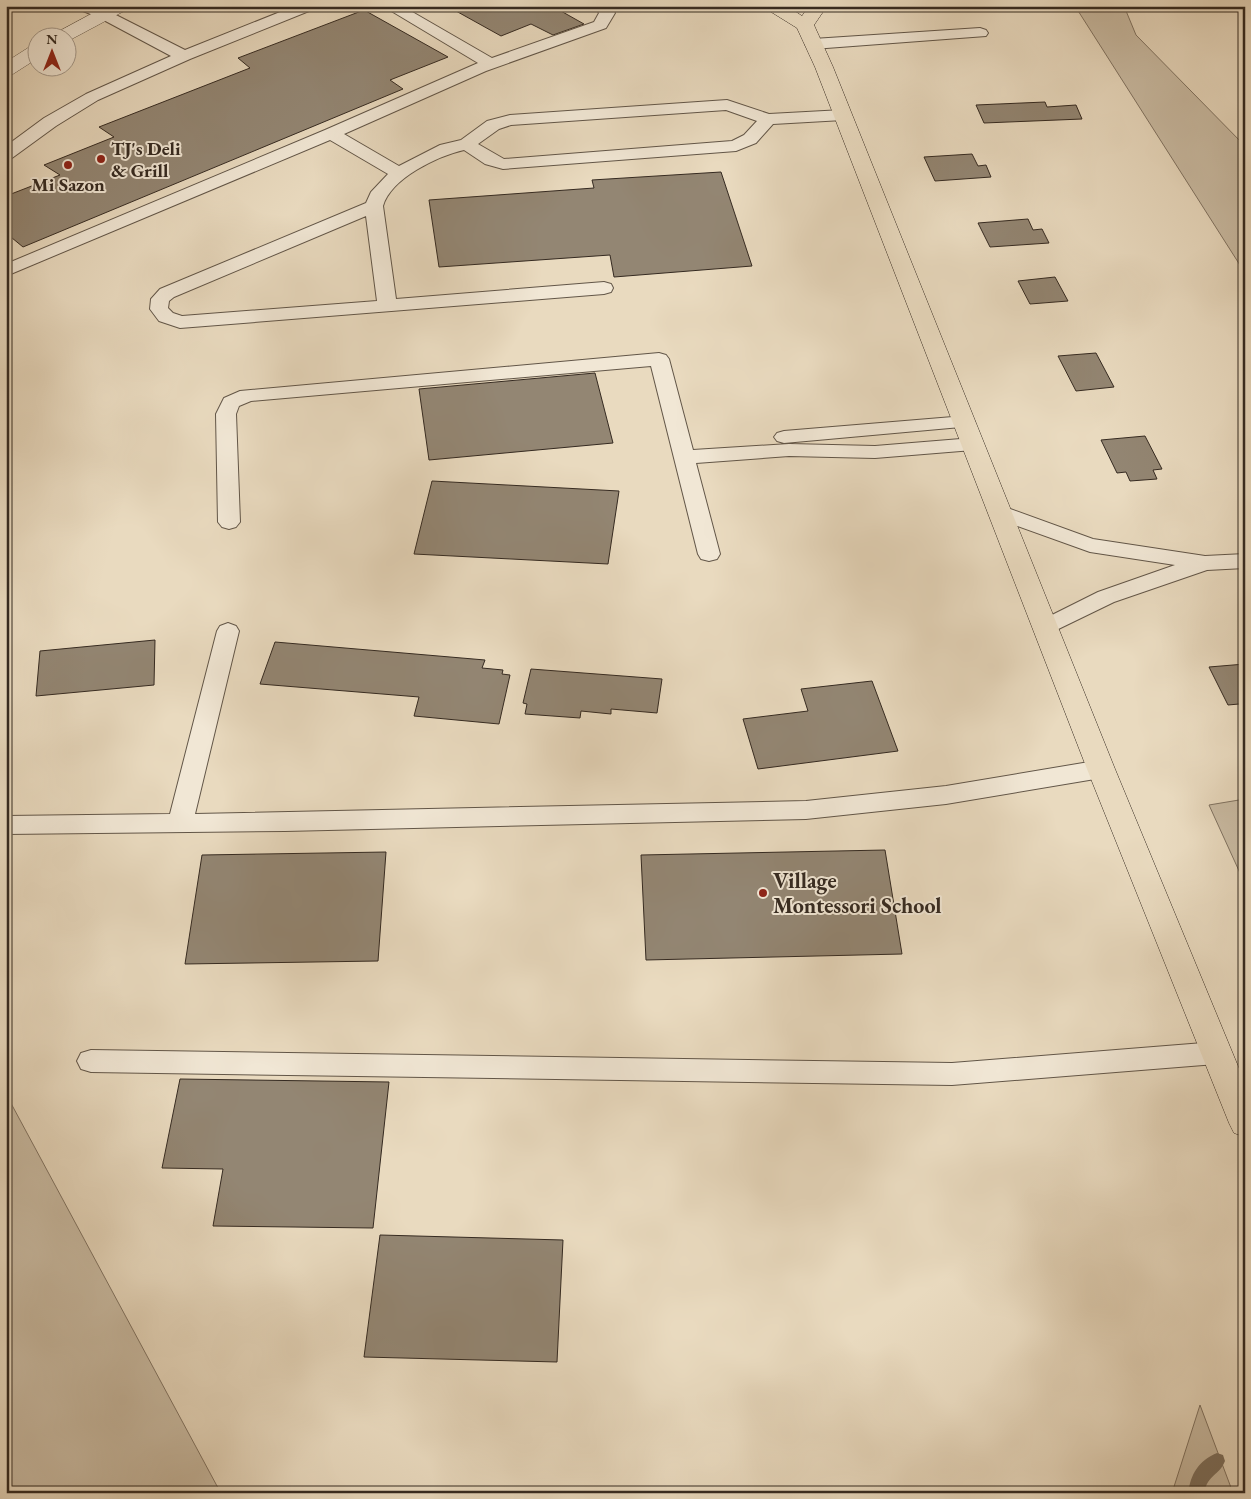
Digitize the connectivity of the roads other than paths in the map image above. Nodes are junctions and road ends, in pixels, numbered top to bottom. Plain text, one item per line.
1 (83, 6) edge
2 (120, 6) edge
3 (308, 6) edge
4 (390, 6) edge
5 (603, 6) edge
6 (774, 6) edge
7 (818, 6) edge
8 (103, 14) junction
9 (78, 28) edge
10 (980, 33) dead end
11 (809, 35) junction
12 (28, 56) edge
13 (184, 56) junction
14 (490, 64) junction
15 (6, 70) edge
16 (843, 115) junction
17 (768, 119) junction
18 (331, 134) junction
19 (468, 144) junction
20 (6, 154) edge
21 (399, 173) junction
22 (374, 206) junction
23 (6, 271) edge
24 (604, 288) dead end
25 (387, 305) junction
26 (965, 422) junction
27 (973, 444) junction
28 (683, 451) junction
29 (1002, 513) junction
30 (230, 522) dead end
31 (709, 554) dead end
32 (1245, 561) edge
33 (1205, 563) junction
34 (1046, 627) junction
35 (228, 631) dead end
36 (1101, 769) junction
37 (180, 823) junction
38 (6, 825) edge
39 (1216, 1053) junction
40 (91, 1061) dead end
41 (1245, 1122) edge

1 - 8 lane
2 - 8 street
3 - 13 lane
4 - 14 lane
5 - 14 lane
6 - 11 highway
7 - 11 highway
8 - 9 street
8 - 13 lane
10 - 11 lane
11 - 16 highway
12 - 15 street
13 - 20 lane
14 - 18 lane
16 - 17 lane
16 - 26 highway
17 - 19 lane
17 - 19 lane
18 - 21 lane
18 - 23 lane
19 - 21 lane
21 - 22 lane
22 - 25 lane
22 - 25 lane
24 - 25 lane
26 - 27 highway
26 - 28 lane
27 - 28 lane
27 - 29 highway
28 - 30 lane
28 - 31 lane
29 - 33 lane
29 - 34 highway
32 - 33 lane
33 - 34 lane
34 - 36 highway
35 - 37 lane
36 - 37 lane
36 - 39 highway
37 - 38 lane
39 - 40 lane
39 - 41 highway

